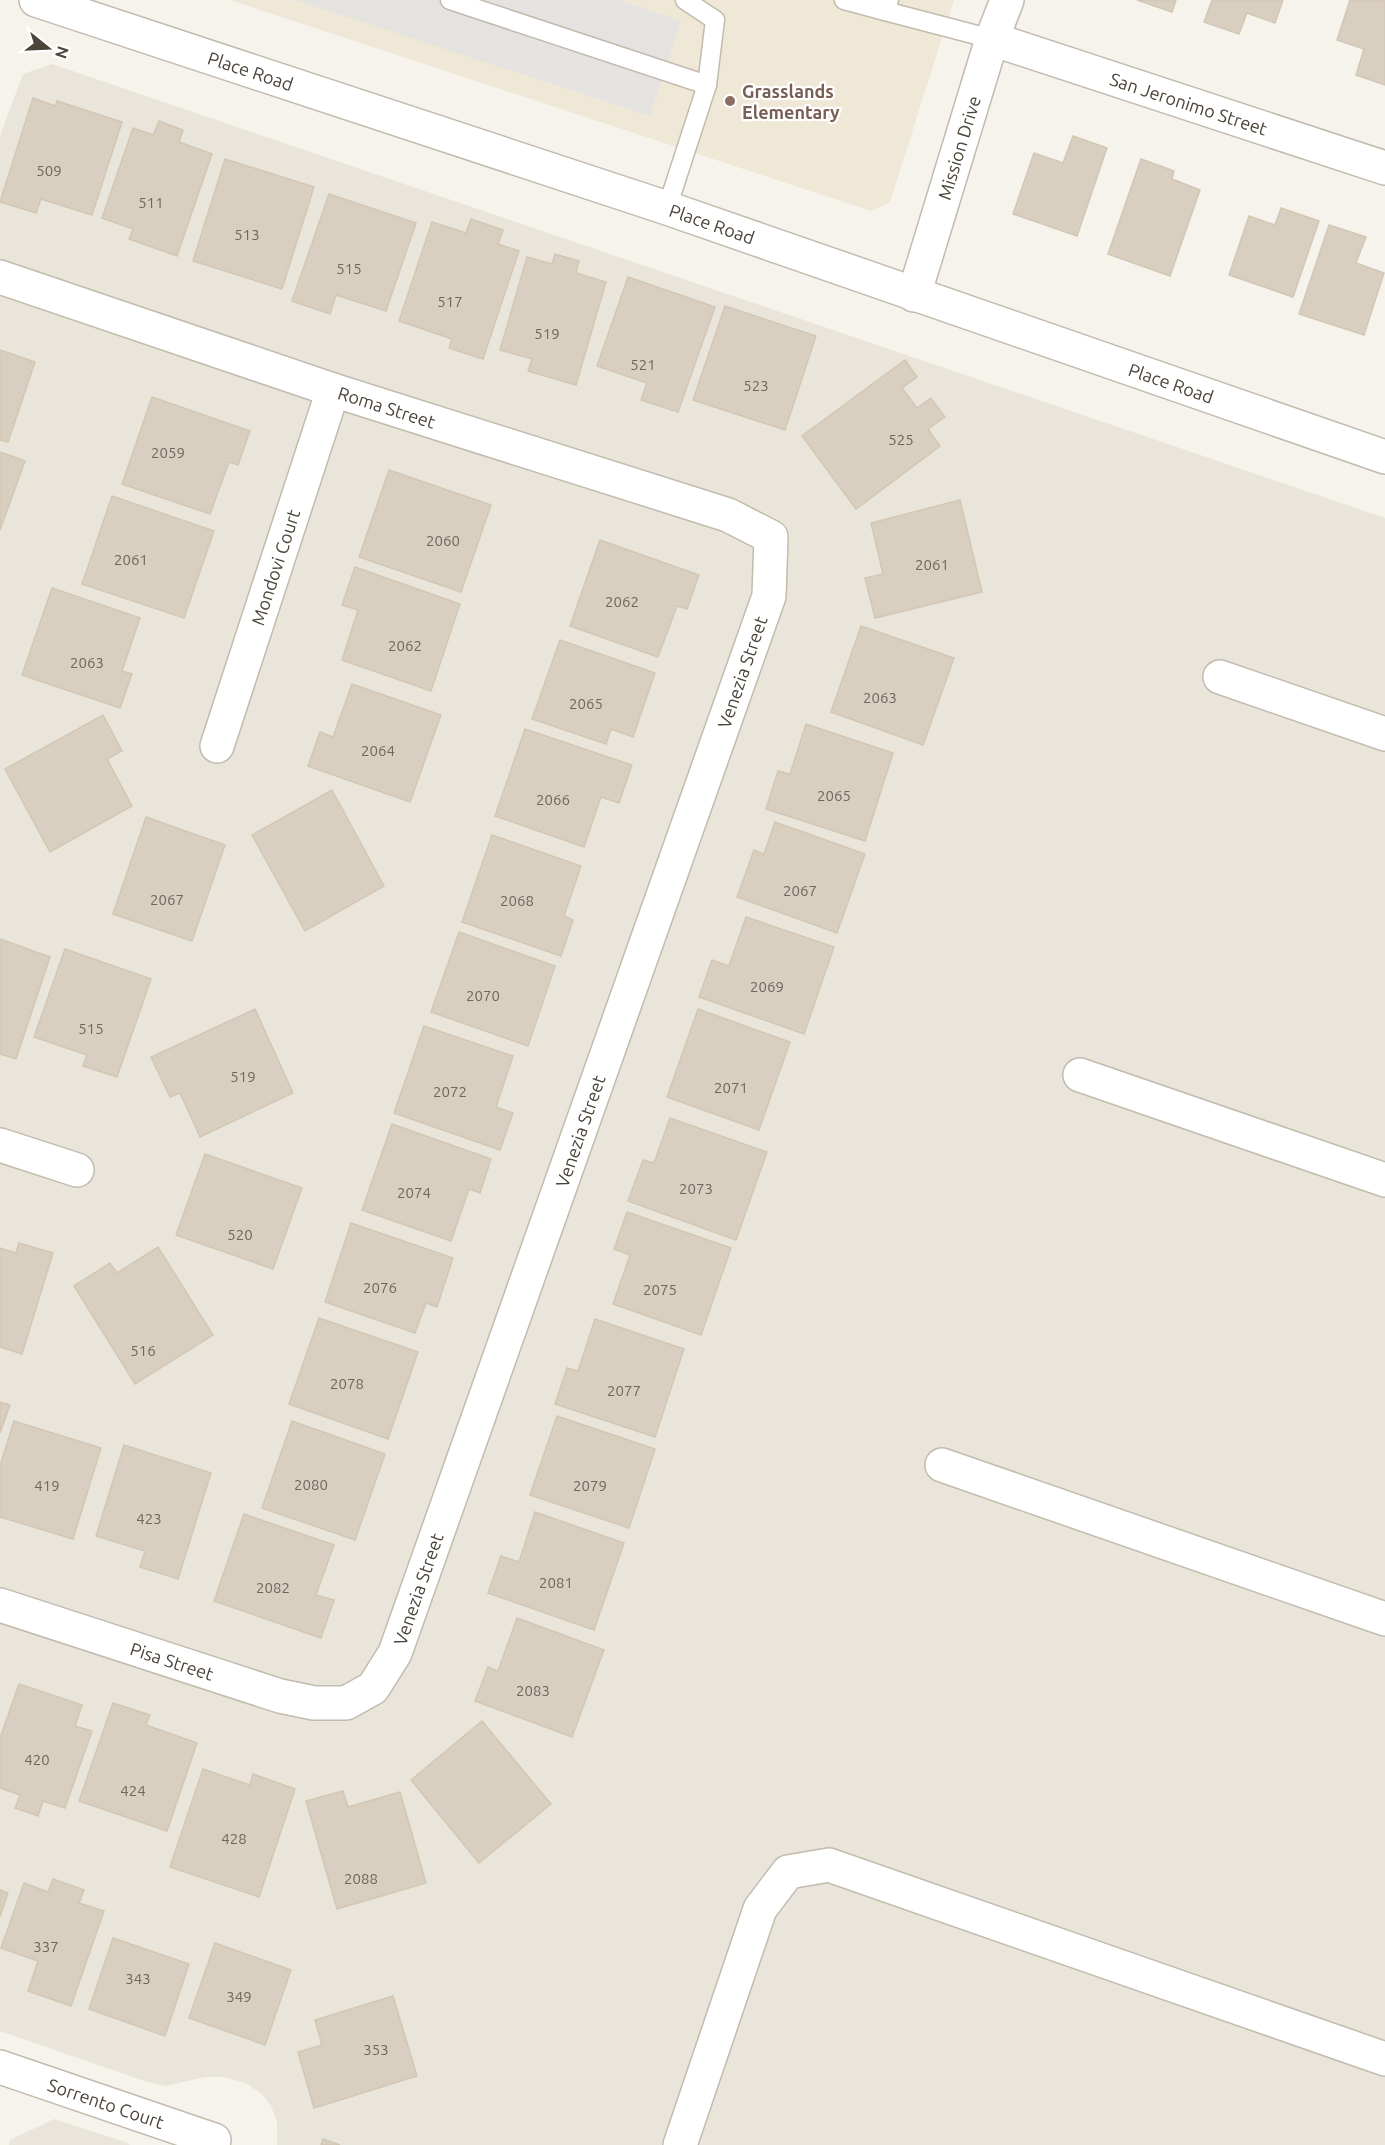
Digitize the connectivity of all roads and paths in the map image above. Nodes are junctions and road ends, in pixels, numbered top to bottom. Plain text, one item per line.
1 (36, 0) edge
2 (450, 0) edge
3 (685, 0) edge
4 (844, 0) edge
5 (1007, 0) edge
6 (887, 5) edge
7 (992, 39) junction
8 (707, 85) junction
9 (1385, 168) edge
10 (667, 208) junction
11 (0, 277) edge
12 (914, 295) junction
13 (333, 390) junction
14 (1385, 457) edge
15 (771, 537) joint
16 (1220, 677) dead end
17 (1385, 734) edge
18 (217, 746) dead end
19 (1080, 1075) dead end
20 (0, 1144) edge
21 (77, 1170) dead end
22 (1385, 1180) edge
23 (942, 1465) dead end
24 (0, 1605) edge
25 (1385, 1619) edge
26 (346, 1703) joint
27 (1385, 2059) edge
28 (0, 2067) edge
29 (214, 2140) dead end
30 (680, 2145) edge

1 - 10 street, Place Road
2 - 8 lane
3 - 8 lane
4 - 6 lane
5 - 7 street, Mission Drive
6 - 7 lane
7 - 9 street, San Jeronimo Street
7 - 12 street, Mission Drive
8 - 10 lane
10 - 12 street, Place Road
11 - 13 street, Roma Street
12 - 14 street, Place Road
13 - 15 street, Roma Street
13 - 18 street, Mondovi Court
15 - 26 street, Venezia Street
16 - 17 street
19 - 22 street
20 - 21 street
23 - 25 street
24 - 26 street, Pisa Street
27 - 30 street
28 - 29 street, Sorrento Court

